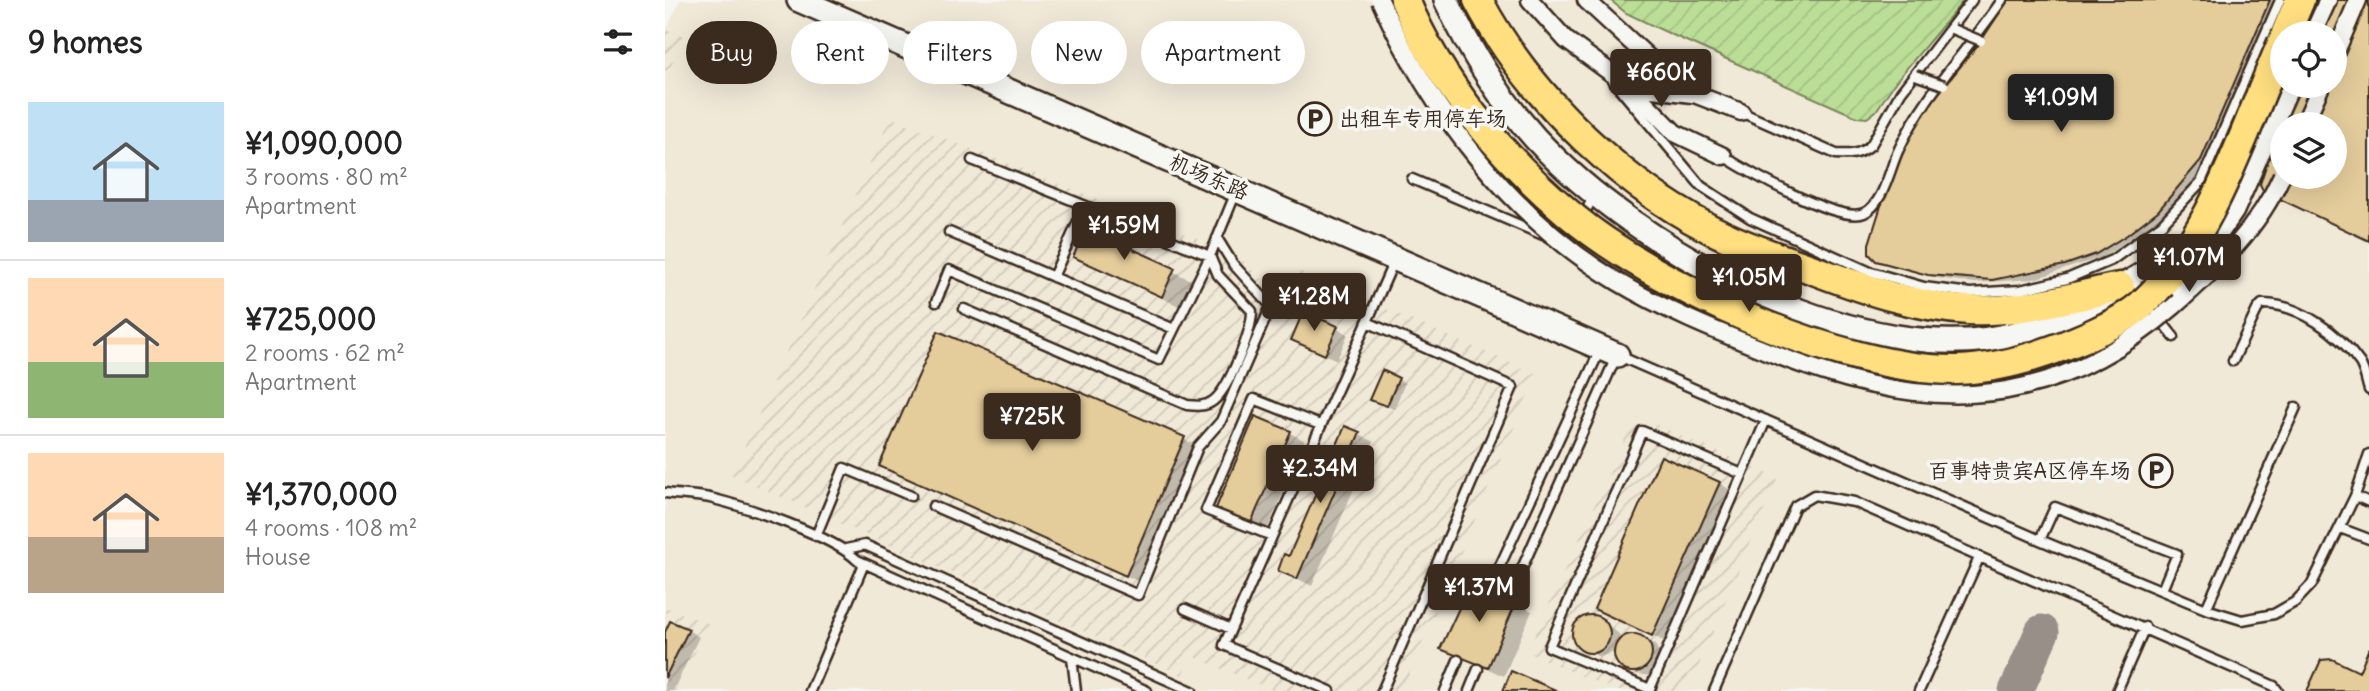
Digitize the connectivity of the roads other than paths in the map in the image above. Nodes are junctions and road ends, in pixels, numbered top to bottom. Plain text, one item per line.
1 (799, 0) edge
2 (1380, 0) edge
3 (1405, 0) edge
4 (1446, 0) edge
5 (1478, 0) edge
6 (1530, 0) edge
7 (1586, 0) edge
8 (1972, 0) edge
9 (2002, 0) edge
10 (2280, 0) edge
11 (2301, 0) edge
12 (2328, 0) edge
13 (2358, 0) edge
14 (2291, 21) edge
15 (2318, 21) edge
16 (2347, 26) edge
17 (1952, 29) junction
18 (1981, 41) dead end
19 (2270, 71) edge
20 (1608, 74) junction
21 (1916, 75) junction
22 (1944, 85) dead end
23 (1629, 86) junction
24 (1697, 95) junction
25 (2286, 98) edge
26 (1741, 112) joint
27 (1723, 156) joint
28 (972, 160) dead end
29 (1412, 179) dead end
30 (1237, 189) junction
31 (2274, 189) edge
32 (1594, 193) junction
33 (1085, 205) junction
34 (1577, 228) junction
35 (949, 232) dead end
36 (1588, 236) dead end
37 (1217, 238) junction
38 (1210, 256) junction
39 (1395, 258) junction
40 (2166, 261) joint
41 (1053, 277) junction
42 (936, 302) dead end
43 (2139, 304) junction
44 (964, 309) dead end
45 (1367, 322) junction
46 (1174, 329) junction
47 (2174, 337) dead end
48 (1609, 351) junction
49 (2233, 361) dead end
50 (2369, 390) edge
51 (2296, 407) dead end
52 (1766, 420) junction
53 (1319, 425) junction
54 (2369, 454) edge
55 (1742, 474) junction
56 (665, 493) edge
57 (911, 496) dead end
58 (2355, 496) junction
59 (2369, 502) edge
60 (933, 506) dead end
61 (2340, 528) junction
62 (815, 536) junction
63 (1272, 536) junction
64 (2369, 539) edge
65 (2040, 540) junction
66 (846, 549) junction
67 (1979, 558) junction
68 (861, 562) junction
69 (1492, 583) dead end
70 (2162, 590) junction
71 (1511, 593) dead end
72 (1185, 609) dead end
73 (2206, 609) junction
74 (2145, 627) junction
75 (1231, 628) junction
76 (1072, 658) junction
77 (1458, 660) dead end
78 (1478, 669) dead end
79 (810, 691) edge
80 (1076, 691) edge
81 (1147, 691) edge
82 (1192, 691) edge
83 (1330, 691) edge
84 (1382, 691) edge
85 (1445, 691) edge
86 (1469, 691) edge
87 (1714, 691) edge
88 (1919, 691) edge
89 (2117, 691) edge
90 (2278, 691) edge

1 - 30 street, 机场东路
2 - 43 street, bridge
3 - 43 highway, bridge
4 - 32 street
5 - 43 highway
6 - 20 street
7 - 24 street
8 - 17 lane
9 - 27 lane
10 - 20 lane
11 - 14 highway
12 - 15 street
13 - 16 street
17 - 18 lane, bridge
17 - 21 lane
19 - 43 highway, bridge
20 - 23 street
21 - 22 lane, bridge
21 - 26 lane
23 - 24 street
23 - 27 street
24 - 26 street
25 - 43 street, bridge
28 - 33 lane
29 - 34 lane
30 - 37 lane
30 - 39 street, 机场东路
31 - 43 street, bridge
32 - 34 lane
32 - 43 street
33 - 38 lane
33 - 41 lane
34 - 36 lane
35 - 41 lane
37 - 38 lane
37 - 60 lane
38 - 44 lane
38 - 46 lane
39 - 45 lane
39 - 48 street, 机场东路
40 - 43 street
40 - 43 lane
41 - 46 lane
42 - 46 lane
43 - 47 lane
45 - 53 lane
45 - 84 lane
48 - 52 lane
48 - 69 lane
48 - 71 lane
49 - 50 lane
51 - 73 lane
52 - 55 lane
52 - 65 lane
53 - 63 lane
53 - 63 lane
54 - 58 lane
55 - 55 lane
56 - 62 lane
57 - 62 lane
58 - 59 lane
58 - 61 lane
61 - 64 lane
61 - 73 lane
62 - 66 lane
63 - 75 lane
65 - 70 lane
65 - 70 lane
66 - 68 lane
66 - 82 lane
67 - 74 lane
67 - 87 lane
67 - 88 lane
68 - 76 lane
68 - 79 lane
70 - 73 lane
72 - 75 lane
74 - 89 lane
74 - 90 lane
75 - 83 lane
76 - 80 lane
76 - 81 lane
77 - 85 lane
78 - 86 lane

